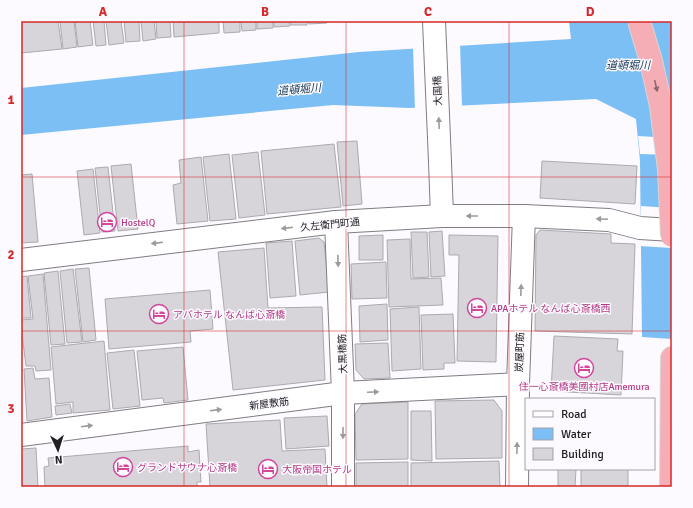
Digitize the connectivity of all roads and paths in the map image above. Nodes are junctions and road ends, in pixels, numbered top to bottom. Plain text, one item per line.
1 (434, 21) edge
2 (639, 21) edge
3 (442, 216) junction
4 (524, 216) junction
5 (336, 222) junction
6 (672, 230) edge
7 (672, 236) edge
8 (21, 260) edge
9 (672, 358) edge
10 (518, 384) junction
11 (343, 393) junction
12 (21, 435) edge
13 (343, 487) edge
14 (517, 487) edge
15 (671, 487) edge

3 -> 1 street, 大国橋
2 -> 7 highway, bridge
4 -> 3 street, 久左衛門町通
3 - 5 street, 久左衛門町通
6 -> 4 street, 久左衛門町通
10 -> 4 street, 炭屋町筋
5 -> 8 street, 久左衛門町通
5 -> 11 street, 大黒橋筋
9 - 15 highway
11 -> 10 street, 新屋敷筋
14 -> 10 street, 炭屋町筋
12 -> 11 street, 新屋敷筋
11 -> 13 street, 大黒橋筋

